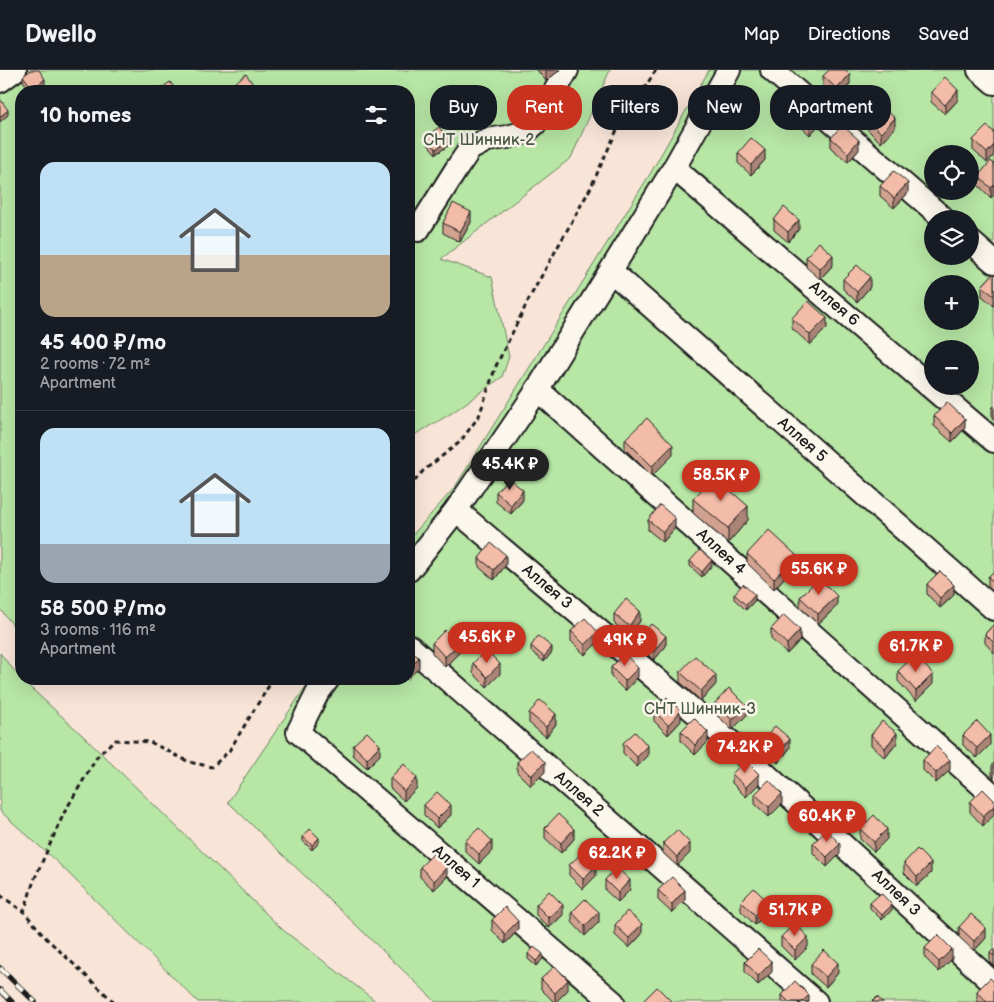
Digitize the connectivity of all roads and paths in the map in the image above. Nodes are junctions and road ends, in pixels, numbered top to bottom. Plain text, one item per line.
1 (16, 70) edge
2 (567, 70) edge
3 (656, 70) edge
4 (729, 70) edge
5 (772, 70) edge
6 (979, 70) edge
7 (0, 81) edge
8 (994, 83) edge
9 (674, 168) junction
10 (934, 210) edge
11 (418, 230) dead end
12 (979, 249) edge
13 (994, 262) edge
14 (611, 270) junction
15 (537, 389) junction
16 (994, 441) edge
17 (415, 481) edge
18 (456, 510) junction
19 (415, 562) edge
20 (994, 608) edge
21 (415, 651) edge
22 (269, 685) edge
23 (324, 685) edge
24 (994, 796) edge
25 (0, 895) edge
26 (24, 912) junction
27 (994, 984) edge
28 (114, 1002) edge
29 (613, 1002) edge
30 (816, 1002) edge

1 - 7 street
2 - 11 street
3 - 17 path
4 - 9 street
5 - 10 street
6 - 8 street
9 - 14 street
9 - 16 street, Аллея 6
12 - 13 street
14 - 15 street
14 - 20 street, Аллея 5
15 - 18 street
15 - 24 street, Аллея 4
18 - 19 street
18 - 27 street, Аллея 3
21 - 30 street, Аллея 2
22 - 26 path
23 - 29 street, Аллея 1
25 - 26 path
26 - 28 path

